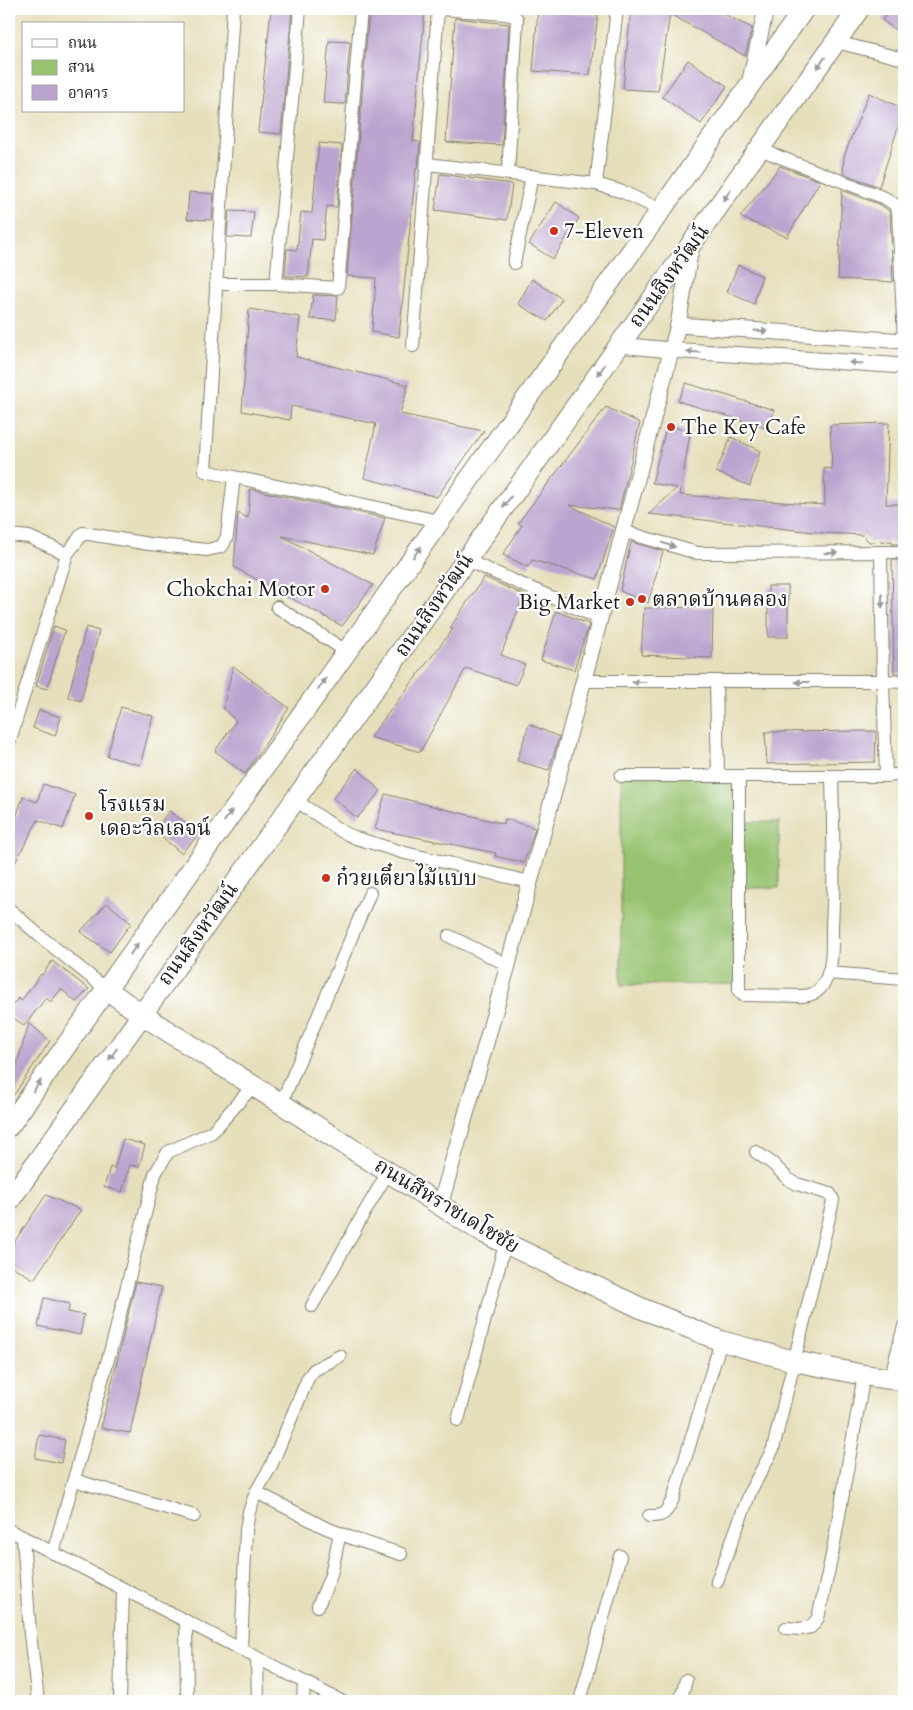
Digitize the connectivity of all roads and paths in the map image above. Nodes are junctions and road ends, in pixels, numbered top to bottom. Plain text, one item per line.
1 (233, 9) edge
2 (300, 9) edge
3 (361, 9) edge
4 (439, 9) edge
5 (617, 9) edge
6 (766, 9) edge
7 (804, 9) edge
8 (859, 9) edge
9 (836, 42) junction
10 (904, 59) edge
11 (749, 86) junction
12 (759, 149) junction
13 (427, 164) junction
14 (508, 174) junction
15 (532, 176) junction
16 (596, 184) junction
17 (661, 210) junction
18 (691, 247) junction
19 (514, 263) dead end
20 (216, 284) junction
21 (276, 284) junction
22 (678, 324) junction
23 (904, 341) edge
24 (619, 345) junction
25 (413, 346) dead end
26 (670, 350) junction
27 (904, 366) edge
28 (234, 477) junction
29 (438, 521) junction
30 (622, 531) junction
31 (9, 535) edge
32 (881, 552) junction
33 (904, 552) edge
34 (67, 554) junction
35 (466, 560) junction
36 (277, 607) dead end
37 (599, 618) junction
38 (346, 651) junction
39 (583, 682) junction
40 (716, 682) junction
41 (883, 682) junction
42 (904, 682) edge
43 (9, 743) edge
44 (904, 774) edge
45 (621, 776) dead end
46 (718, 776) junction
47 (739, 776) junction
48 (832, 776) junction
49 (886, 776) junction
50 (295, 800) junction
51 (530, 882) junction
52 (370, 893) dead end
53 (9, 909) edge
54 (449, 936) dead end
55 (508, 965) junction
56 (828, 974) junction
57 (904, 979) edge
58 (106, 989) junction
59 (142, 1014) junction
60 (254, 1086) junction
61 (282, 1104) junction
62 (9, 1126) edge
63 (756, 1152) dead end
64 (388, 1172) junction
65 (9, 1201) edge
66 (440, 1206) junction
67 (505, 1244) junction
68 (312, 1306) dead end
69 (904, 1326) edge
70 (721, 1341) junction
71 (340, 1356) dead end
72 (794, 1361) junction
73 (864, 1375) junction
74 (897, 1380) edge
75 (458, 1420) dead end
76 (74, 1480) junction
77 (256, 1492) junction
78 (194, 1516) dead end
79 (649, 1516) dead end
80 (9, 1530) edge
81 (340, 1533) junction
82 (23, 1537) junction
83 (53, 1553) junction
84 (400, 1554) dead end
85 (620, 1556) dead end
86 (717, 1581) dead end
87 (123, 1589) junction
88 (318, 1606) dead end
89 (186, 1621) junction
90 (786, 1628) dead end
91 (241, 1650) junction
92 (257, 1658) junction
93 (686, 1680) dead end
94 (304, 1682) junction
95 (38, 1701) edge
96 (120, 1701) edge
97 (188, 1701) edge
98 (258, 1701) edge
99 (303, 1701) edge
100 (341, 1701) edge
101 (580, 1701) edge
102 (680, 1701) edge

1 - 20 street
2 - 21 street
3 - 21 street
4 - 13 street
4 - 14 street
5 - 16 street
6 - 11 street
7 - 11 main road, ถนนสิงหวัฒน์
8 - 9 main road, ถนนสิงหวัฒน์
9 - 10 street
9 -> 12 main road, ถนนสิงหวัฒน์
11 - 17 main road, ถนนสิงหวัฒน์
12 -> 18 main road, ถนนสิงหวัฒน์
12 - 23 street
13 - 14 street
13 - 25 street
14 - 15 street
15 - 16 street
15 - 19 street
16 - 17 street
17 - 29 main road, ถนนสิงหวัฒน์
18 - 22 street
18 - 24 main road, ถนนสิงหวัฒน์
20 - 21 street
20 - 28 street
22 -> 23 street
22 - 26 street
24 - 26 street
24 -> 35 main road, ถนนสิงหวัฒน์
27 -> 26 street
26 - 30 street
28 - 29 street
28 - 34 street
38 -> 29 main road, ถนนสิงหวัฒน์
30 -> 32 street
30 - 37 street
31 - 34 street
32 - 33 street
32 -> 41 street
34 - 43 street
35 - 37 street
35 - 50 main road, ถนนสิงหวัฒน์
36 - 38 street
37 - 39 street
58 -> 38 main road, ถนนสิงหวัฒน์
40 -> 39 street
39 - 51 street
41 -> 40 street
40 - 46 street
41 - 42 street
41 - 49 street
44 - 49 street
45 - 46 street
46 - 47 street
47 - 48 street
47 - 56 street
48 - 49 street
48 - 56 street
50 - 51 street
50 - 59 main road, ถนนสิงหวัฒน์
51 - 55 street
52 - 61 street
53 - 58 street
54 - 55 street
55 - 66 street
56 - 57 street
58 - 59 main road, ถนนสีหราชเดโชชัย
62 -> 58 main road, ถนนสิงหวัฒน์
59 - 60 main road, ถนนสีหราชเดโชชัย
59 -> 65 main road, ถนนสิงหวัฒน์
60 - 61 main road, ถนนสีหราชเดโชชัย
60 - 76 street
61 - 64 main road, ถนนสีหราชเดโชชัย
63 - 72 street
64 - 66 main road, ถนนสีหราชเดโชชัย
64 - 68 street
66 - 67 main road, ถนนสีหราชเดโชชัย
67 - 70 main road, ถนนสีหราชเดโชชัย
67 - 75 street
69 - 74 street
70 - 72 main road, ถนนสีหราชเดโชชัย
70 - 79 street
71 - 77 street
72 - 73 main road, ถนนสีหราชเดโชชัย
72 - 86 street
73 - 74 main road, ถนนสีหราชเดโชชัย
73 - 90 street
76 - 78 street
76 - 83 street
77 - 81 street
77 - 91 street
80 - 82 street
81 - 84 street
81 - 88 street
82 - 83 street
82 - 95 street
83 - 87 street
85 - 101 street
87 - 89 street
87 - 96 street
89 - 91 street
89 - 97 street
91 - 92 street
92 - 94 street
92 - 98 street
93 - 102 street
94 - 99 street
94 - 100 street

